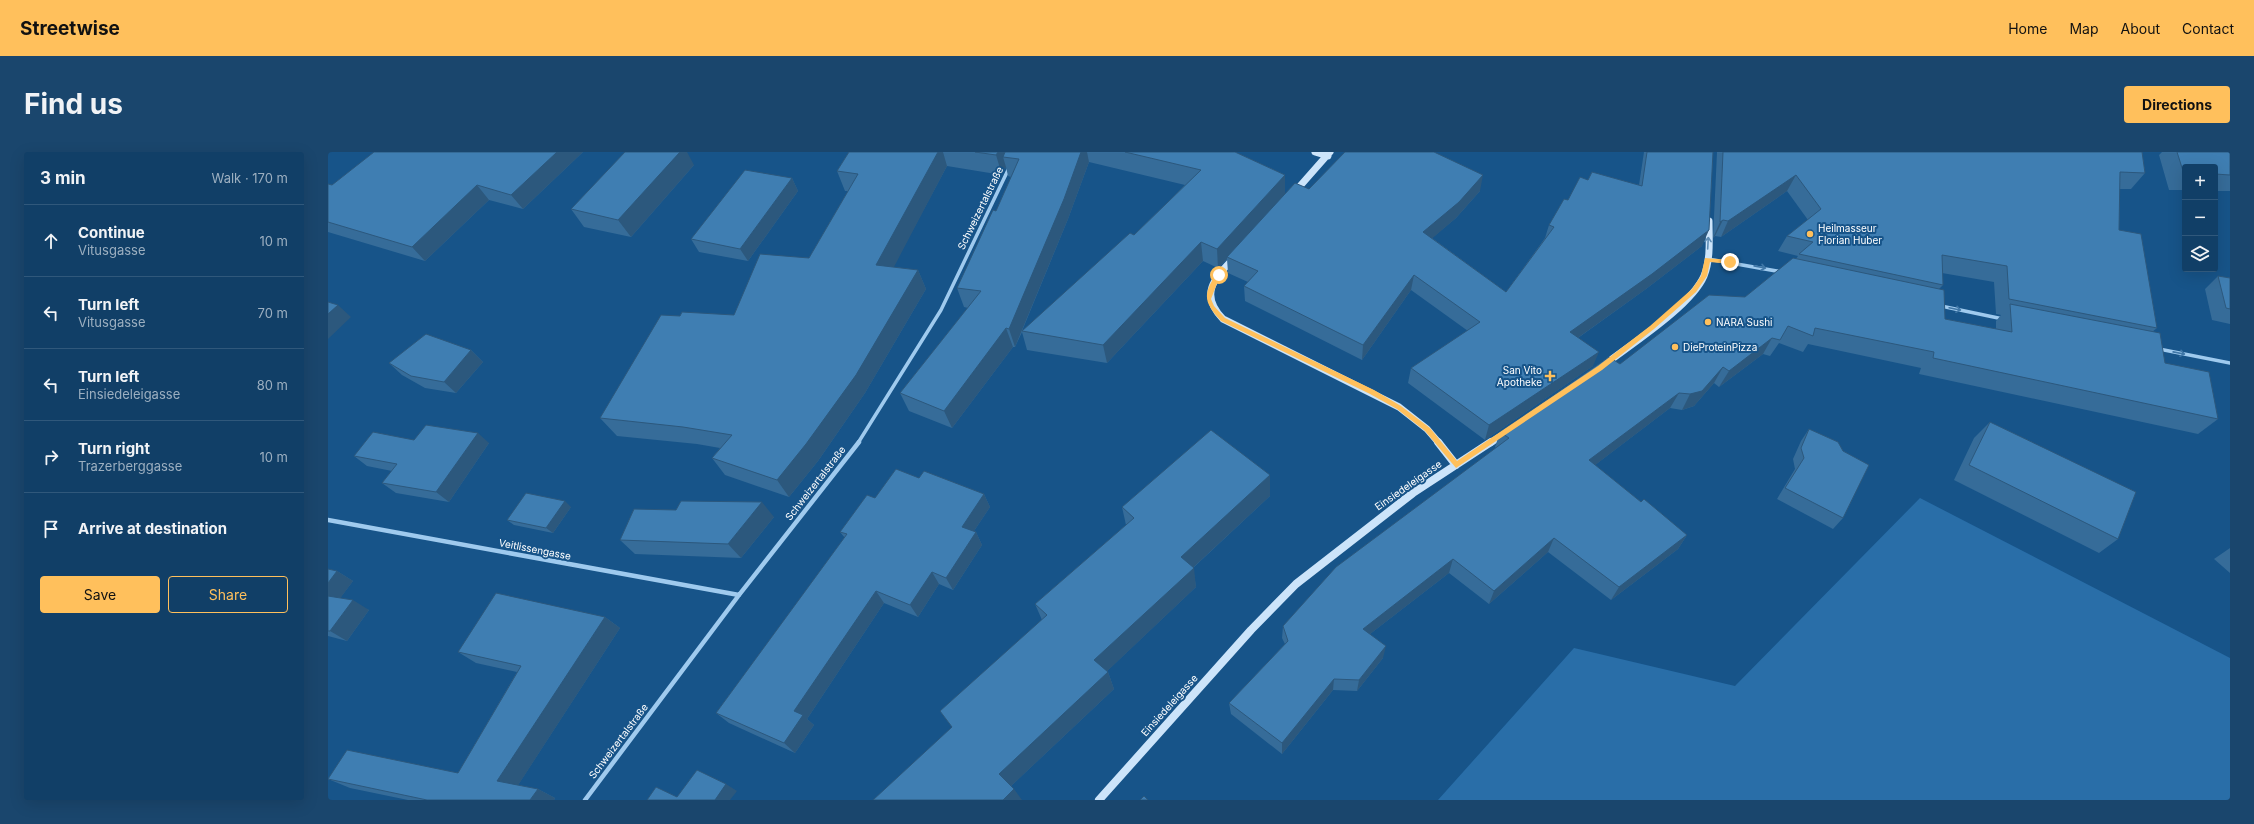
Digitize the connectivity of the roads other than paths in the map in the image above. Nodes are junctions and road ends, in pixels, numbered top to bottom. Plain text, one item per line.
1 (1315, 152) edge
2 (1329, 154) edge
3 (1011, 165) edge
4 (1286, 202) edge
5 (1710, 214) edge
6 (1239, 253) edge
7 (1707, 259) junction
8 (1787, 273) edge
9 (1938, 306) edge
10 (2011, 321) edge
11 (2156, 349) edge
12 (2230, 363) edge
13 (1600, 368) edge
14 (1516, 426) edge
15 (1456, 465) junction
16 (328, 520) edge
17 (739, 595) junction
18 (585, 800) edge
19 (1099, 800) edge

1 - 2 street
2 - 4 street
3 - 17 street, Schweizertalstraße
7 -> 5 street
6 - 15 street
7 -> 8 street
7 - 13 street
9 -> 10 street
11 -> 12 street
14 - 15 street, Einsiedeleigasse
15 - 19 street, Einsiedeleigasse
16 - 17 street, Veitlissengasse
17 - 18 street, Schweizertalstraße

